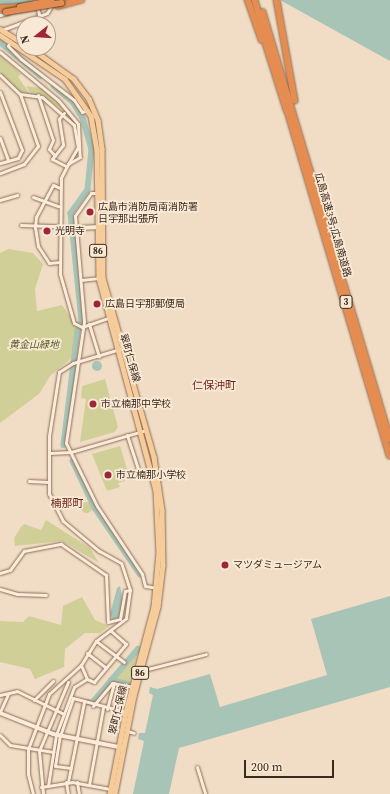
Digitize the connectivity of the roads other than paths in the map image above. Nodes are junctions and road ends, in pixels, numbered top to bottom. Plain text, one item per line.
1 (35, 0) edge
2 (55, 0) edge
3 (70, 0) edge
4 (81, 0) edge
5 (248, 0) edge
6 (254, 0) edge
7 (259, 0) edge
8 (276, 0) edge
9 (37, 5) junction
10 (0, 7) edge
11 (18, 9) junction
12 (2, 12) edge
13 (39, 14) junction
14 (0, 15) edge
15 (1, 31) edge
16 (16, 39) edge
17 (10, 41) junction
18 (0, 52) edge
19 (42, 56) edge
20 (275, 74) junction
21 (0, 75) edge
22 (0, 92) edge
23 (20, 94) junction
24 (38, 95) junction
25 (88, 110) junction
26 (64, 113) junction
27 (0, 138) edge
28 (302, 149) junction
29 (55, 156) junction
30 (8, 160) junction
31 (0, 163) edge
32 (67, 165) junction
33 (0, 173) edge
34 (317, 185) junction
35 (60, 188) junction
36 (98, 193) junction
37 (17, 195) dead end
38 (33, 197) dead end
39 (0, 200) edge
40 (44, 202) junction
41 (58, 206) junction
42 (21, 225) dead end
43 (35, 226) junction
44 (100, 227) junction
45 (58, 228) junction
46 (73, 229) junction
47 (60, 262) junction
48 (101, 278) junction
49 (81, 280) junction
50 (111, 317) junction
51 (89, 324) junction
52 (80, 327) junction
53 (120, 349) junction
54 (99, 356) junction
55 (76, 362) junction
56 (144, 431) junction
57 (127, 435) junction
58 (390, 438) edge
59 (71, 452) junction
60 (50, 453) junction
61 (390, 455) edge
62 (152, 469) junction
63 (139, 473) junction
64 (133, 475) dead end
65 (29, 480) dead end
66 (49, 482) junction
67 (161, 534) junction
68 (0, 572) edge
69 (159, 588) junction
70 (0, 589) edge
71 (130, 590) junction
72 (46, 595) dead end
73 (111, 631) junction
74 (96, 641) junction
75 (87, 653) junction
76 (206, 654) dead end
77 (116, 656) junction
78 (124, 662) dead end
79 (81, 665) junction
80 (106, 668) junction
81 (139, 671) junction
82 (64, 678) junction
83 (88, 679) junction
84 (53, 681) dead end
85 (68, 682) junction
86 (114, 683) junction
87 (74, 687) junction
88 (132, 687) junction
89 (42, 689) junction
90 (8, 694) junction
91 (49, 694) junction
92 (0, 695) edge
93 (34, 700) junction
94 (84, 702) junction
95 (45, 705) junction
96 (93, 706) junction
97 (54, 709) junction
98 (105, 709) junction
99 (0, 712) edge
100 (126, 712) junction
101 (64, 714) junction
102 (36, 727) junction
103 (45, 731) junction
104 (127, 731) junction
105 (134, 733) dead end
106 (58, 735) junction
107 (0, 736) edge
108 (76, 739) junction
109 (97, 742) junction
110 (121, 747) junction
111 (28, 749) junction
112 (39, 751) junction
113 (53, 752) junction
114 (197, 767) dead end
115 (71, 768) junction
116 (67, 782) junction
117 (77, 782) junction
118 (89, 785) junction
119 (48, 786) junction
120 (40, 787) junction
121 (113, 792) edge
122 (33, 794) edge
123 (43, 794) edge
124 (68, 794) edge
125 (79, 794) edge
126 (205, 794) edge

1 - 9 street
2 - 11 highway, bridge
2 - 13 street
3 - 11 highway, bridge
4 - 11 highway, bridge
5 - 20 highway
6 - 20 highway
6 - 28 highway, 広島高速3号;広島南道路 / 3
7 - 34 highway, 広島高速3号;広島南道路 / 3
8 - 34 highway
9 - 13 street
9 - 14 street
10 - 11 highway
11 - 12 highway, bridge
13 - 15 street
15 - 16 main road
15 - 17 main road, 翠町仁保線 / 86
17 - 25 main road, 翠町仁保線 / 86
17 - 25 street
18 - 32 street
19 - 44 main road, 翠町仁保線 / 86
20 - 28 highway
21 - 23 street
22 - 30 street
23 - 24 street
23 - 33 street
24 - 26 street
24 - 29 street
25 - 36 main road, 翠町仁保線 / 86
26 - 29 street
26 - 32 street
27 - 30 street
28 - 61 highway, 広島高速3号;広島南道路 / 3
29 - 32 street
30 - 31 street
32 - 35 street
34 - 58 highway, 広島高速3号;広島南道路 / 3
35 - 40 street
35 - 41 street
36 - 44 main road, 翠町仁保線 / 86
36 - 46 street
37 - 39 street
38 - 40 street
40 - 41 street
40 - 43 street
41 - 45 street
42 - 43 street
43 - 45 street
43 - 47 street
44 - 46 street
44 - 48 main road, 翠町仁保線 / 86
45 - 46 street
45 - 47 street
46 - 49 street
47 - 52 street
48 - 49 street
48 - 50 main road, 翠町仁保線 / 86
49 - 52 street
50 - 51 street
50 - 53 main road, 翠町仁保線 / 86
51 - 52 street
51 - 54 street
52 - 55 street
53 - 54 street
53 - 56 main road, 翠町仁保線 / 86
54 - 55 street
55 - 59 street
55 - 60 street
56 - 57 street
56 - 62 main road, 翠町仁保線 / 86
56 - 67 main road, 翠町仁保線 / 86
57 - 59 street
57 - 63 street
59 - 60 street
59 - 69 street
60 - 66 street
62 - 63 street
62 - 67 main road, 翠町仁保線 / 86
63 - 64 street
65 - 66 street
66 - 71 street
67 - 69 main road, 翠町仁保線 / 86
68 - 71 street
69 - 81 main road, 翠町仁保線 / 86
70 - 72 street
71 - 73 street
73 - 74 street
73 - 77 street
74 - 75 street
74 - 77 street
75 - 79 street
75 - 80 street
76 - 81 street
77 - 78 street
77 - 80 street
79 - 82 street
79 - 83 street
80 - 83 street
81 - 88 main road, 翠町仁保線 / 86
81 - 104 main road, 翠町仁保線 / 86
82 - 85 street
82 - 91 street
83 - 87 street
84 - 89 street
85 - 87 street
85 - 97 street
86 - 88 street
86 - 96 street
86 - 98 street
87 - 101 street
88 - 100 main road, 翠町仁保線 / 86
89 - 91 street
89 - 93 street
90 - 92 street
90 - 93 street
90 - 99 street
91 - 95 street
93 - 95 street
94 - 96 street
94 - 106 street
94 - 108 street
95 - 97 street
95 - 102 street
96 - 98 street
97 - 101 street
97 - 103 street
98 - 100 street
98 - 109 street
99 - 102 street
100 - 110 main road, 翠町仁保線 / 86
101 - 106 street
102 - 103 street
102 - 111 street
103 - 106 street
103 - 112 street
104 - 105 street
104 - 110 main road, 翠町仁保線 / 86
106 - 108 street
106 - 113 street
106 - 115 street
107 - 111 street
108 - 109 street
108 - 115 street
109 - 110 street
109 - 118 street
110 - 121 main road, 翠町仁保線 / 86
111 - 112 street
111 - 122 street
112 - 113 street
112 - 120 street
113 - 119 street
114 - 126 street
115 - 116 street
116 - 117 street
116 - 119 street
116 - 124 street
117 - 118 street
117 - 125 street
118 - 121 street
119 - 120 street
120 - 123 street

